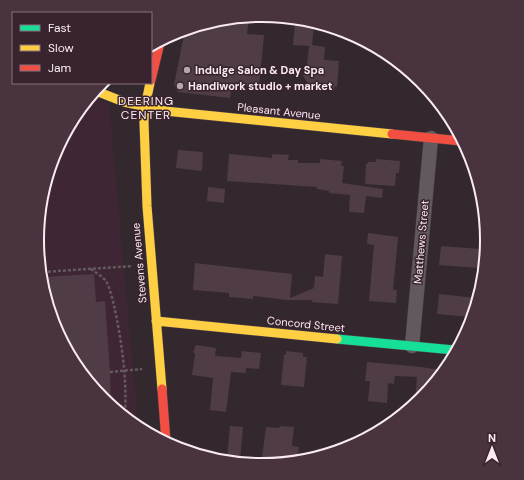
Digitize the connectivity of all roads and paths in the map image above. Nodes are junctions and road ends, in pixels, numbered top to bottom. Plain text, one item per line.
1 (159, 48) edge
2 (152, 78) edge
3 (151, 84) edge
4 (101, 93) edge
5 (145, 107) junction
6 (431, 138) junction
7 (456, 141) edge
8 (133, 266) dead end
9 (91, 269) junction
10 (47, 272) edge
11 (156, 321) junction
12 (412, 346) junction
13 (451, 350) edge
14 (142, 369) dead end
15 (125, 370) junction
16 (110, 372) dead end
17 (125, 410) edge
18 (166, 436) edge

1 - 2 street, Stevens Avenue
3 - 5 street, Stevens Avenue
4 - 5 street, Pleasant Avenue
5 - 6 street, Pleasant Avenue
5 - 11 street, Stevens Avenue
6 - 7 street, Pleasant Avenue
6 - 12 street, Matthews Street
8 - 9 path
9 - 10 path
9 - 15 path
11 - 12 street, Concord Street
11 - 18 street, Stevens Avenue
12 - 13 street, Concord Street
14 - 15 path
15 - 16 path
15 - 17 path

